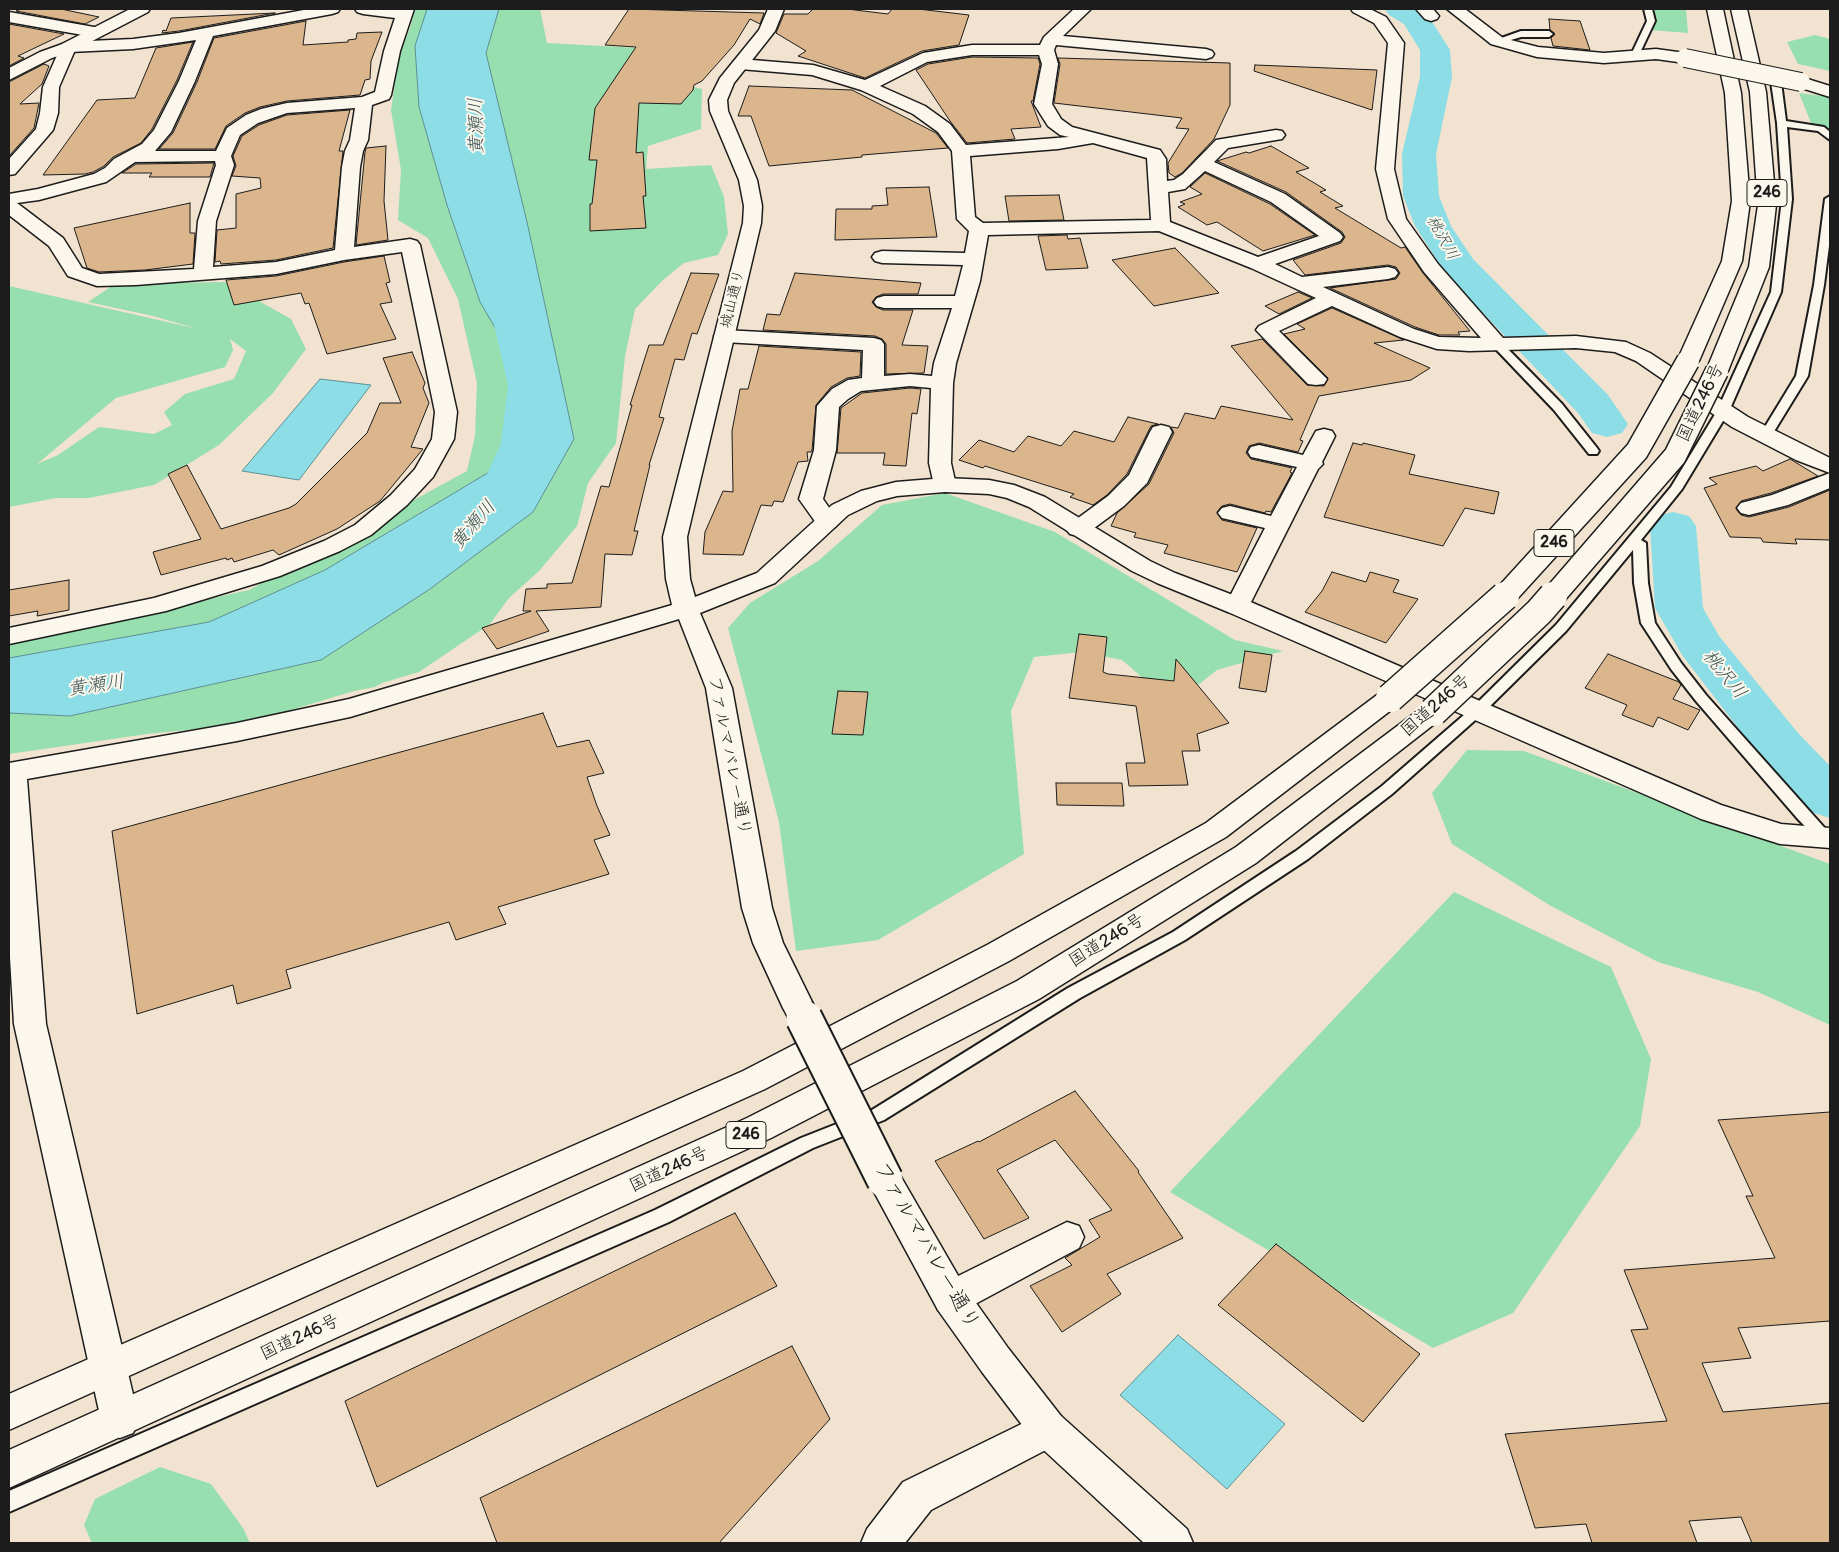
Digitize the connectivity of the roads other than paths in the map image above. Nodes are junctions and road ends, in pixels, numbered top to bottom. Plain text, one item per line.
1 (142, 9) edge
2 (332, 9) edge
3 (363, 9) edge
4 (776, 9) edge
5 (1083, 9) edge
6 (1359, 9) edge
7 (1455, 9) edge
8 (1648, 9) edge
9 (1715, 9) edge
10 (1739, 9) edge
11 (405, 11) edge
12 (9, 17) edge
13 (94, 32) junction
14 (206, 34) junction
15 (1549, 34) dead end
16 (1497, 41) junction
17 (1048, 45) junction
18 (68, 48) junction
19 (1206, 54) dead end
20 (1634, 57) junction
21 (740, 64) junction
22 (9, 75) edge
23 (1776, 82) dead end
24 (867, 86) junction
25 (1830, 92) edge
26 (364, 102) junction
27 (1782, 123) junction
28 (1276, 135) dead end
29 (1830, 137) edge
30 (1092, 139) junction
31 (961, 151) junction
32 (222, 156) junction
33 (132, 157) junction
34 (1204, 164) junction
35 (9, 170) edge
36 (1159, 188) junction
37 (9, 199) edge
38 (1830, 199) edge
39 (9, 206) edge
40 (1161, 225) junction
41 (979, 229) junction
42 (344, 254) junction
43 (882, 257) dead end
44 (974, 259) junction
45 (1258, 264) junction
46 (203, 273) junction
47 (1388, 273) dead end
48 (1302, 283) junction
49 (1824, 286) edge
50 (1333, 298) junction
51 (884, 302) dead end
52 (964, 302) junction
53 (724, 336) junction
54 (1502, 343) junction
55 (1316, 379) dead end
56 (873, 382) junction
57 (942, 383) junction
58 (1723, 410) junction
59 (1161, 432) dead end
60 (1766, 435) junction
61 (1324, 436) dead end
62 (1593, 451) dead end
63 (1259, 452) dead end
64 (1312, 464) junction
65 (1830, 466) edge
66 (1830, 480) edge
67 (945, 485) junction
68 (1749, 508) dead end
69 (1230, 513) dead end
70 (827, 522) junction
71 (1280, 525) junction
72 (1078, 529) junction
73 (1639, 543) dead end
74 (1238, 606) junction
75 (686, 609) junction
76 (9, 636) edge
77 (1477, 712) junction
78 (11, 772) edge
79 (1828, 838) edge
80 (1067, 1238) dead end
81 (951, 1298) junction
82 (108, 1369) junction
83 (9, 1412) edge
84 (120, 1420) junction
85 (1048, 1429) junction
86 (9, 1469) edge
87 (9, 1502) edge
88 (881, 1543) edge
89 (1173, 1543) edge

1 - 13 main road
2 - 14 main road
3 - 11 main road
4 - 21 main road, 城山通り
5 - 17 main road
6 - 54 main road
7 - 16 main road
8 - 20 lane
9 - 82 main road, 国道246号 / 246, bridge
10 - 84 main road, 国道246号 / 246, bridge
11 - 26 main road
12 - 13 main road
13 - 18 main road
14 - 18 main road
14 - 33 main road
15 - 16 lane
16 - 20 main road
17 - 19 main road
17 - 24 main road
17 - 30 main road
18 - 22 main road
18 - 35 main road
20 - 25 main road, bridge
21 - 24 main road
21 - 53 main road, 城山通り
23 - 27 lane
24 - 31 main road
26 - 32 main road
26 - 42 main road
27 - 29 lane
27 - 58 lane
28 - 34 main road
30 - 31 main road
30 - 36 main road
31 - 41 main road
32 - 33 main road
32 - 46 main road
33 - 37 main road
34 - 36 main road
34 - 45 main road
36 - 40 main road
38 - 49 lane
39 - 46 main road
40 - 41 main road
40 - 45 main road
41 - 44 main road
42 - 46 main road
42 - 76 main road
43 - 44 main road
44 - 52 main road
45 - 48 main road
47 - 48 main road
48 - 50 main road
49 - 60 lane
50 - 54 main road
50 - 55 main road
51 - 52 main road
52 - 57 main road
53 - 56 main road
53 - 75 main road, 城山通り
54 - 58 main road
54 - 62 lane
56 - 57 main road
56 - 70 main road
57 - 67 main road
58 - 60 main road
58 - 77 lane
59 - 72 main road
60 - 65 main road
61 - 64 main road
63 - 64 main road
64 - 71 main road
66 - 68 main road
67 - 70 main road
67 - 72 main road
69 - 71 main road
70 - 75 main road
71 - 74 main road
72 - 74 main road
73 - 79 lane
74 - 77 main road
75 - 78 main road
75 - 81 main road, ファルマバレー通り, bridge
77 - 79 main road
77 - 87 lane
78 - 82 main road
80 - 81 main road
81 - 85 main road, ファルマバレー通り
82 - 83 main road, 国道246号 / 246
82 - 84 main road
84 - 86 main road, 国道246号 / 246
85 - 88 main road
85 - 89 main road, ファルマバレー通り

